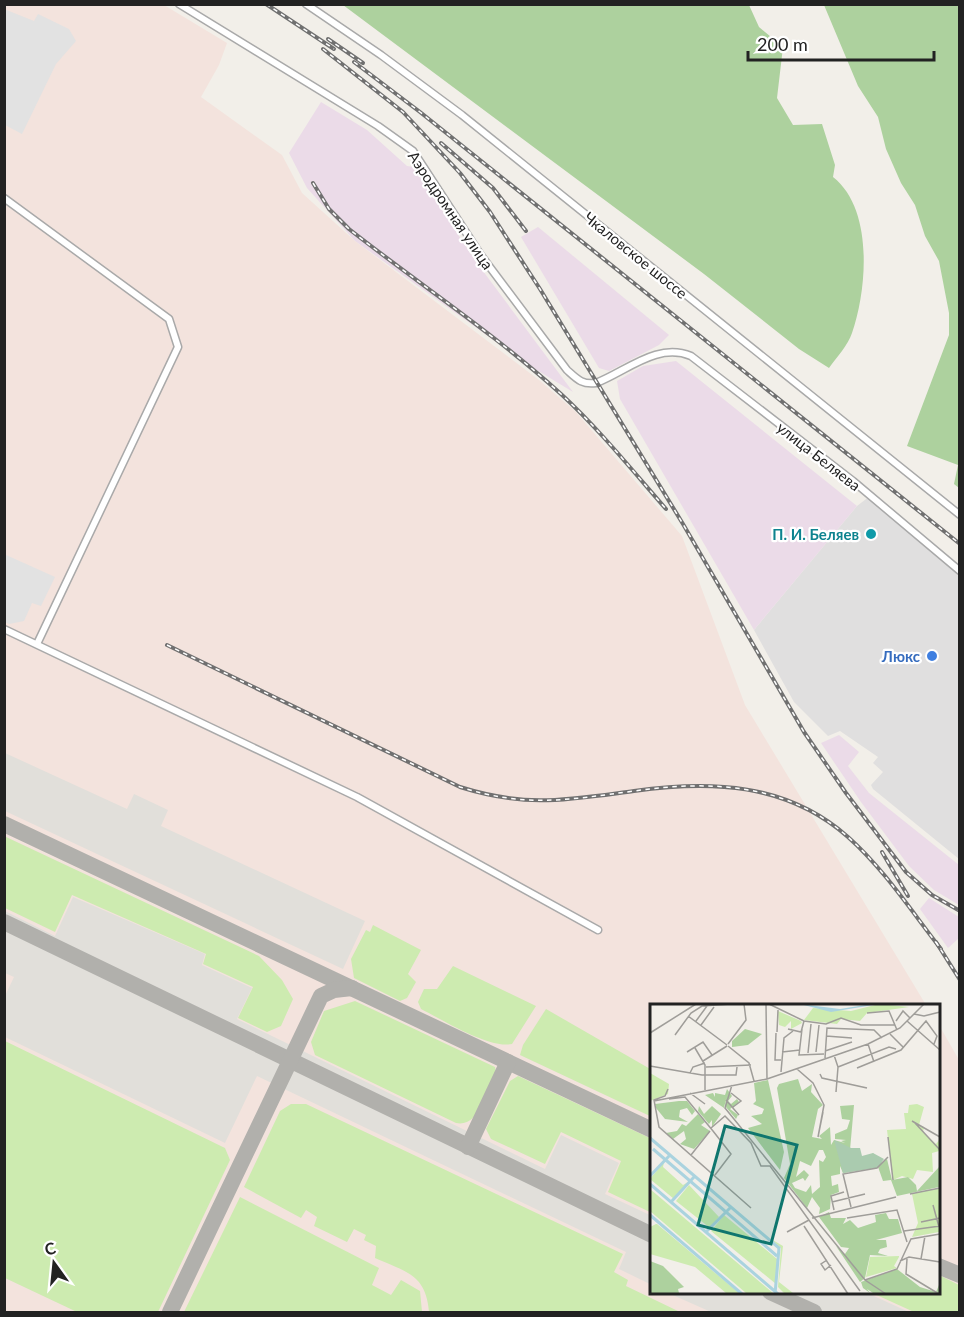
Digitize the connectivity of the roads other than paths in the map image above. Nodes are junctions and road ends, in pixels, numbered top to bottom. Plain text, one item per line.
1 (179, 4) edge
2 (306, 4) edge
3 (4, 198) edge
4 (672, 351) joint
5 (960, 515) edge
6 (960, 571) edge
7 (4, 629) edge
8 (37, 644) junction
9 (598, 930) dead end

1 - 4 street, Аэродромная улица
2 - 5 street, Чкаловское шоссе
3 - 8 street
4 - 6 street, улица Беляева
7 - 8 street
8 - 9 street

